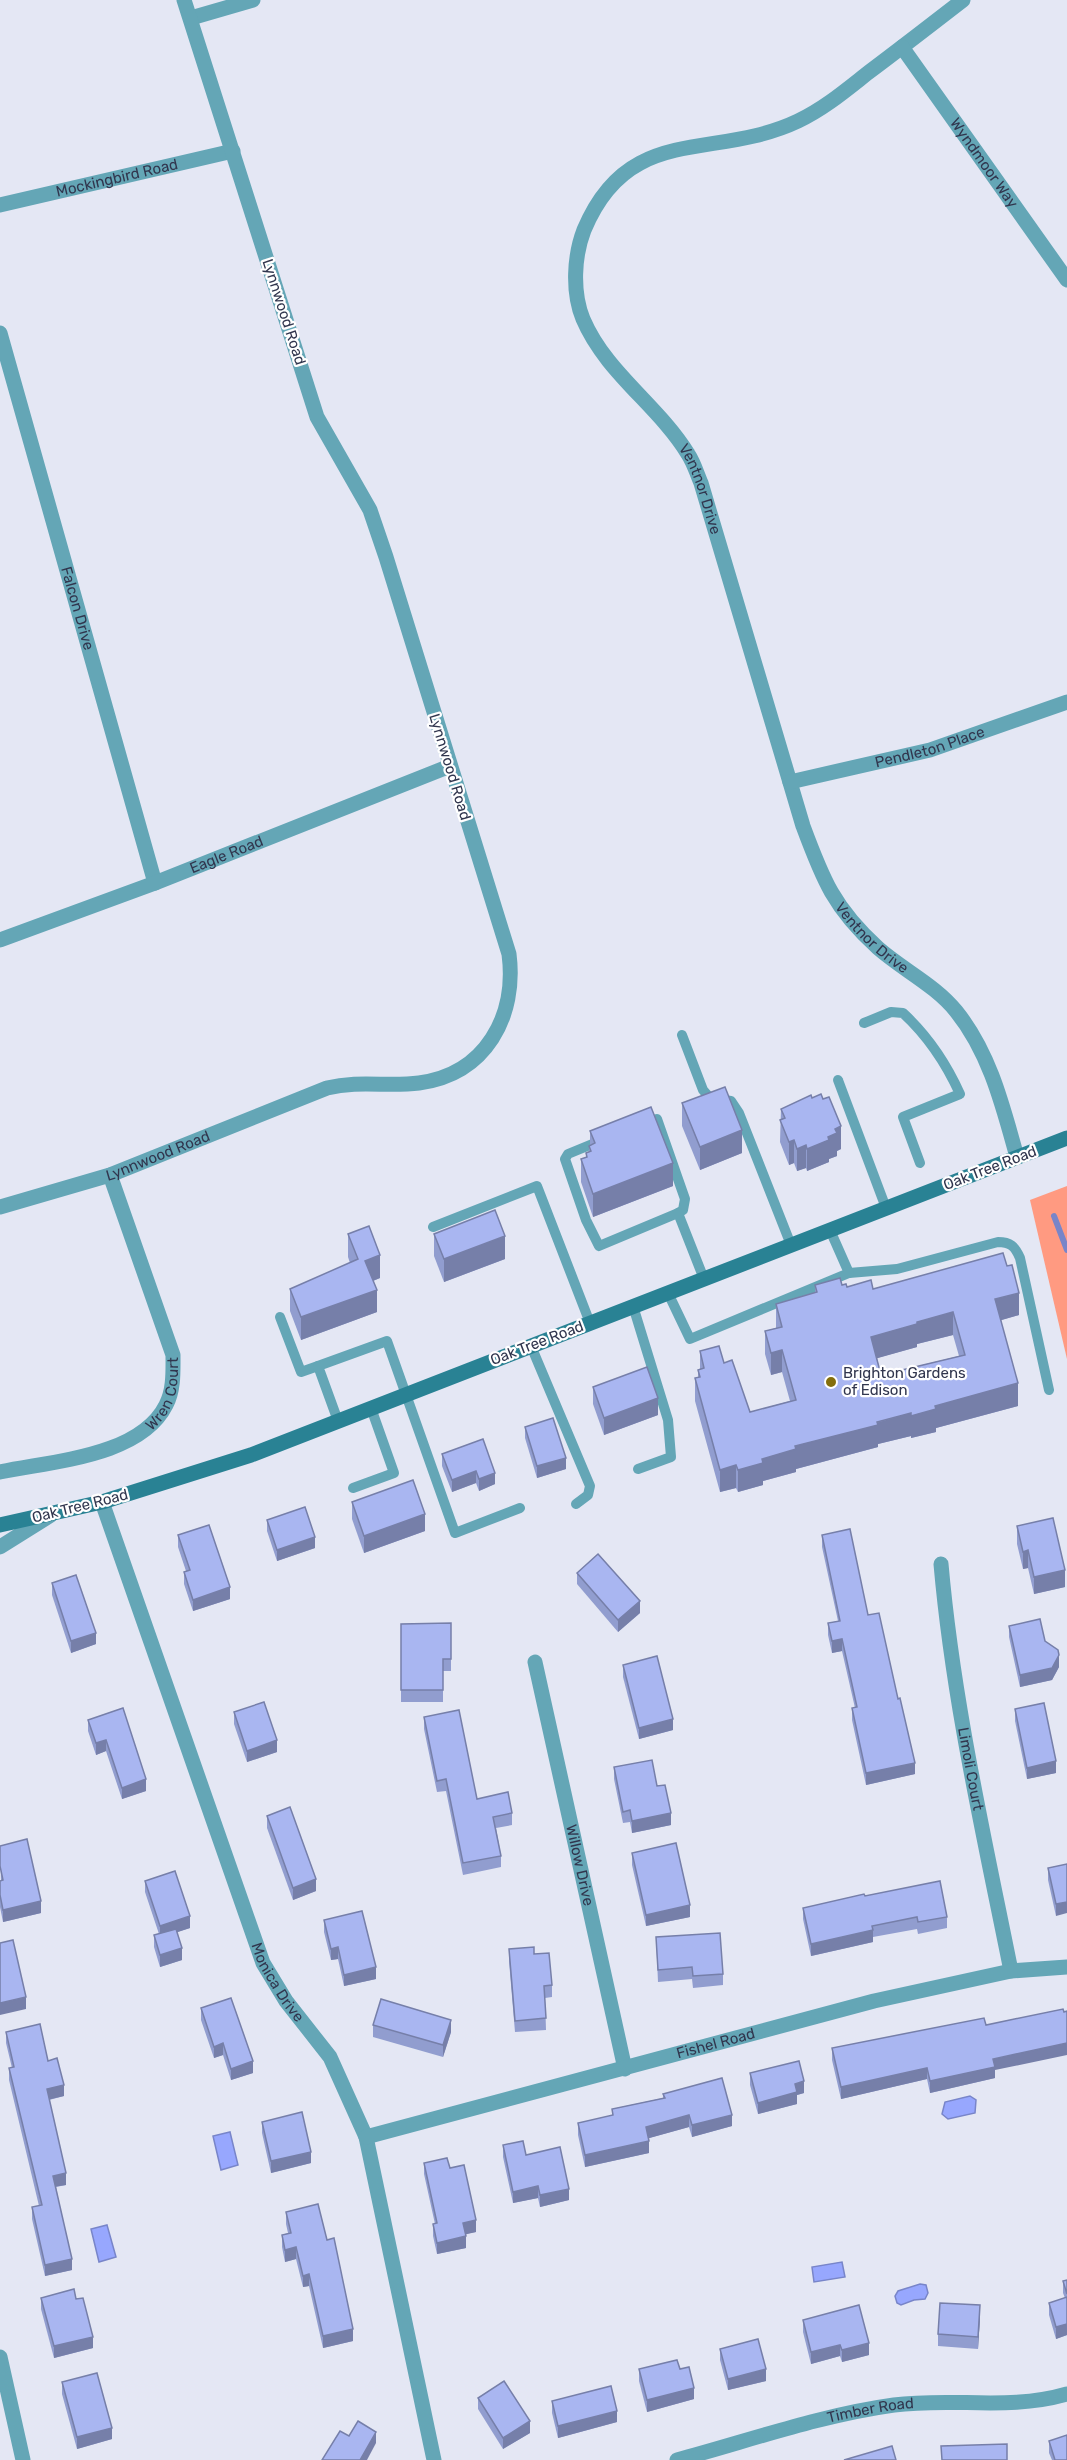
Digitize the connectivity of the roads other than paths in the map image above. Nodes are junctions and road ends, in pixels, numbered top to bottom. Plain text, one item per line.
1 (184, 0) edge
2 (253, 0) edge
3 (963, 0) edge
4 (190, 18) junction
5 (902, 47) junction
6 (232, 151) junction
7 (0, 205) edge
8 (1067, 280) edge
9 (0, 333) edge
10 (1067, 702) edge
11 (450, 766) junction
12 (790, 782) junction
13 (154, 883) junction
14 (0, 940) edge
15 (864, 1023) dead end
16 (682, 1035) dead end
17 (838, 1080) dead end
18 (634, 1127) edge
19 (612, 1136) edge
20 (1067, 1138) edge
21 (1017, 1157) junction
22 (920, 1163) dead end
23 (110, 1175) junction
24 (0, 1207) edge
25 (886, 1208) junction
26 (678, 1213) junction
27 (433, 1227) dead end
28 (830, 1230) junction
29 (791, 1245) junction
30 (849, 1273) junction
31 (704, 1279) junction
32 (668, 1293) junction
33 (633, 1306) junction
34 (280, 1317) dead end
35 (590, 1323) junction
36 (531, 1346) junction
37 (318, 1366) junction
38 (1049, 1390) dead end
39 (406, 1394) junction
40 (371, 1408) junction
41 (338, 1421) junction
42 (638, 1469) dead end
43 (0, 1472) edge
44 (353, 1488) dead end
45 (102, 1502) junction
46 (576, 1504) dead end
47 (520, 1508) dead end
48 (52, 1514) junction
49 (0, 1525) edge
50 (0, 1547) edge
51 (940, 1564) dead end
52 (535, 1662) dead end
53 (1067, 1967) edge
54 (1011, 1971) junction
55 (625, 2069) junction
56 (366, 2137) junction
57 (0, 2356) edge
58 (1067, 2394) edge
59 (23, 2460) edge
60 (434, 2460) edge
61 (677, 2460) edge

1 - 4 street, Lynnwood Road
2 - 4 street
3 - 5 street, Ventnor Drive
4 - 6 street, Lynnwood Road
5 - 8 street, Wyndmoor Way
5 - 12 street, Ventnor Drive
6 - 7 street, Mockingbird Road
6 - 11 street, Lynnwood Road
9 - 13 street, Falcon Drive
10 - 12 street, Pendleton Place
11 - 13 street, Eagle Road
11 - 23 street, Lynnwood Road
12 - 21 street, Ventnor Drive
13 - 14 street, Eagle Road
15 - 22 lane
16 - 29 lane
17 - 25 lane
18 - 26 lane
19 - 26 lane
20 - 21 main road, Oak Tree Road
21 - 25 main road, Oak Tree Road
23 - 24 street, Lynnwood Road
23 - 43 street, Wren Court
25 - 28 main road, Oak Tree Road
26 - 31 lane
27 - 35 lane
28 - 29 main road, Oak Tree Road
28 - 30 lane
29 - 31 main road, Oak Tree Road
30 - 32 lane
30 - 38 lane
31 - 32 main road, Oak Tree Road
32 - 33 main road, Oak Tree Road
33 - 35 main road, Oak Tree Road
33 - 42 lane
34 - 37 lane
35 - 36 main road, Oak Tree Road
36 - 39 main road, Oak Tree Road
36 - 46 lane
37 - 39 lane
37 - 41 lane
39 - 40 main road, Oak Tree Road
39 - 47 lane
40 - 41 main road, Oak Tree Road
40 - 44 lane
41 - 45 main road, Oak Tree Road
45 - 48 main road, Oak Tree Road
45 - 56 street, Monica Drive
48 - 49 main road, Oak Tree Road
48 - 50 street
51 - 54 street, Limoli Court
52 - 55 street, Willow Drive
53 - 54 street, Fishel Road
54 - 55 street, Fishel Road
55 - 56 street, Fishel Road
56 - 60 street, Monica Drive
57 - 59 street
58 - 61 street, Timber Road

